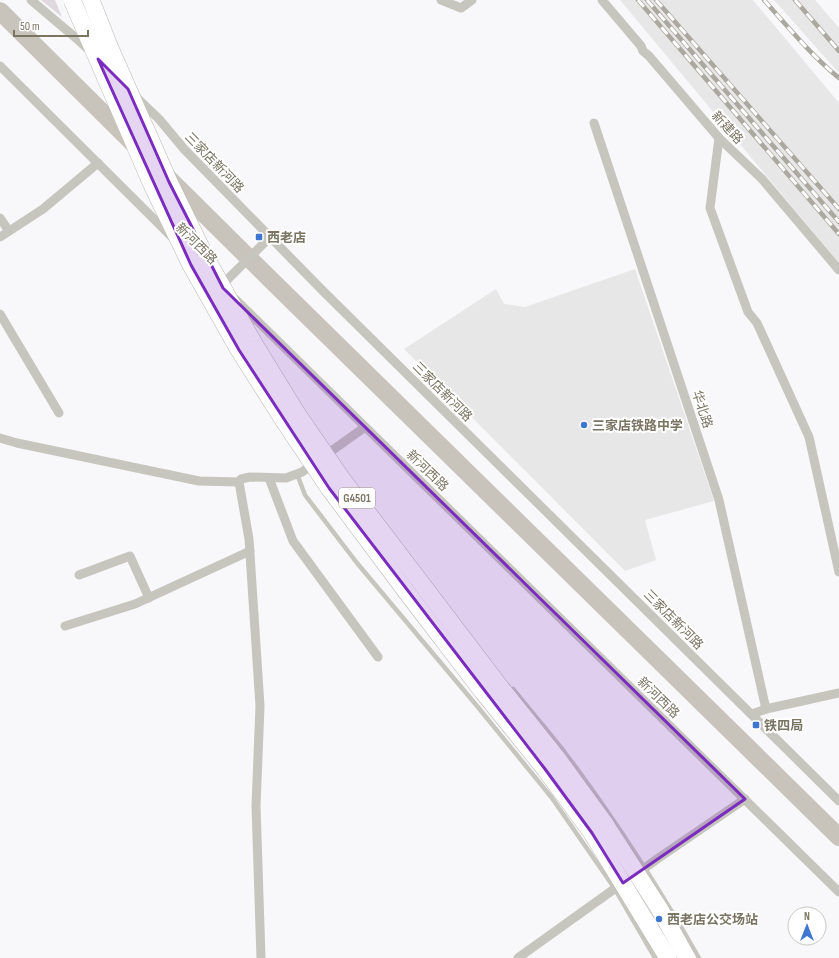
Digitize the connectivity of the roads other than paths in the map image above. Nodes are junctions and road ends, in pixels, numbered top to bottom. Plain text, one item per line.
1 (31, 0) edge
2 (72, 0) edge
3 (91, 0) edge
4 (441, 0) edge
5 (472, 0) edge
6 (602, 0) edge
7 (0, 66) edge
8 (594, 123) dead end
9 (719, 138) junction
10 (98, 163) junction
11 (0, 218) edge
12 (9, 231) junction
13 (0, 237) edge
14 (270, 237) junction
15 (839, 270) edge
16 (221, 286) junction
17 (0, 314) edge
18 (59, 413) dead end
19 (365, 427) junction
20 (0, 438) edge
21 (328, 454) junction
22 (297, 474) junction
23 (269, 478) junction
24 (239, 482) junction
25 (250, 551) junction
26 (839, 572) edge
27 (79, 575) dead end
28 (437, 596) dead end
29 (149, 598) junction
30 (65, 626) dead end
31 (378, 657) dead end
32 (512, 688) dead end
33 (839, 693) edge
34 (766, 709) junction
35 (752, 714) junction
36 (744, 800) junction
37 (839, 801) edge
38 (645, 867) junction
39 (615, 889) junction
40 (839, 892) edge
41 (261, 958) edge
42 (518, 958) edge
43 (656, 958) edge
44 (668, 958) edge
45 (688, 958) edge
46 (699, 958) edge

1 - 14 street, 三家店新河路
2 - 44 highway, G4501, bridge
3 - 45 highway, G4501, bridge
4 - 5 street
6 - 9 street, 新建路
7 - 10 street, 新河西路
8 - 34 street, 华北路
9 - 15 street, 新建路
9 - 26 street
10 - 12 street
10 - 16 street, 新河西路
11 - 12 street
12 - 13 street
14 - 16 street
14 - 35 street, 三家店新河路
16 - 19 street, 新河西路
17 - 18 street
19 - 21 street
19 - 36 street, 新河西路
20 - 24 street
21 - 22 street
21 - 28 lane
22 - 23 street
22 - 39 lane
23 - 24 street
23 - 31 street
24 - 25 street
25 - 29 street
25 - 41 street
27 - 29 street
29 - 30 street
32 - 38 lane
33 - 34 street
34 - 35 street
35 - 37 street, 三家店新河路
36 - 38 street
36 - 40 street, 新河西路
38 - 39 street
38 - 46 lane
39 - 42 street
39 - 43 lane

